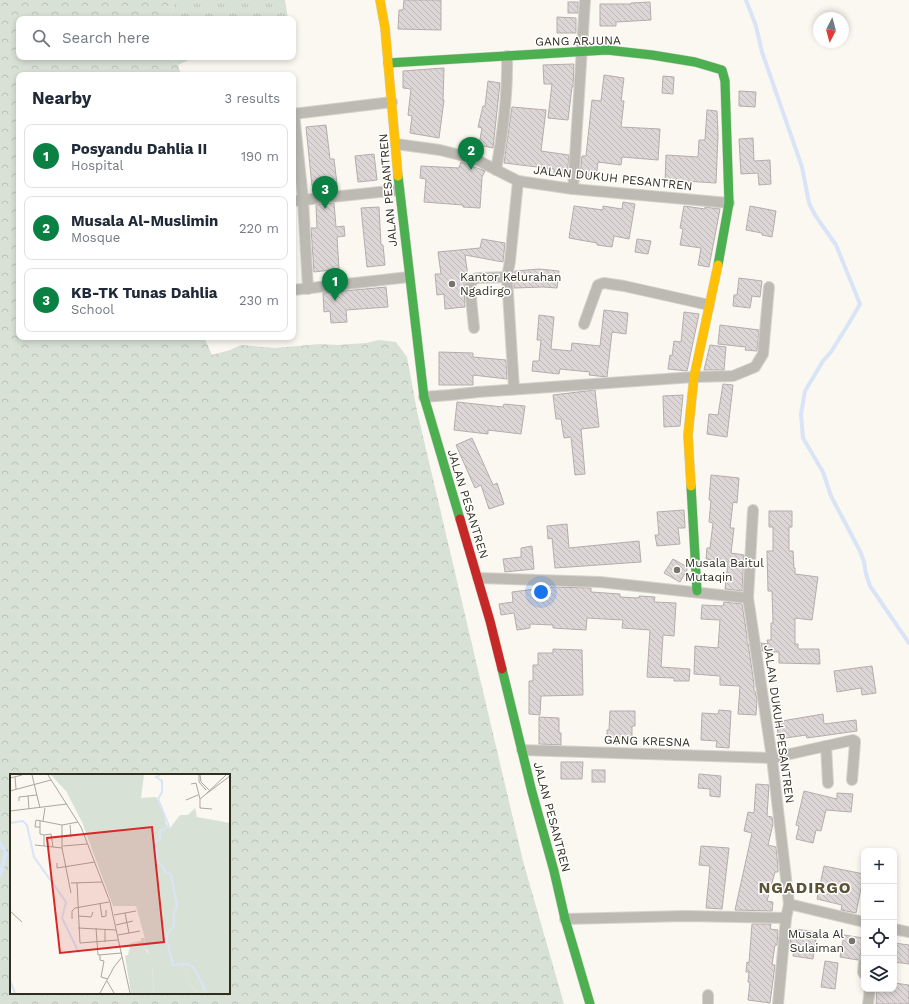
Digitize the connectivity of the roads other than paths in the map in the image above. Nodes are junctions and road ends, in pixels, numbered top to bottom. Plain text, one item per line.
1 (380, 0) edge
2 (586, 0) edge
3 (583, 51) junction
4 (507, 56) junction
5 (388, 62) junction
6 (392, 102) junction
7 (296, 114) edge
8 (396, 144) junction
9 (296, 157) edge
10 (496, 170) junction
11 (518, 181) junction
12 (573, 189) junction
13 (399, 190) junction
14 (298, 200) edge
15 (729, 203) junction
16 (409, 277) junction
17 (507, 277) junction
18 (769, 288) dead end
19 (308, 289) junction
20 (296, 290) edge
21 (709, 305) junction
22 (584, 324) dead end
23 (474, 328) dead end
24 (694, 377) junction
25 (514, 389) junction
26 (424, 397) junction
27 (753, 510) dead end
28 (478, 578) junction
29 (698, 591) junction
30 (748, 598) junction
31 (826, 746) junction
32 (522, 750) junction
33 (772, 758) junction
34 (852, 780) dead end
35 (828, 783) dead end
36 (789, 904) junction
37 (786, 918) junction
38 (565, 919) junction
39 (861, 921) edge
40 (897, 930) edge
41 (909, 932) edge
42 (870, 992) edge
43 (590, 1004) edge
44 (778, 1004) edge
45 (868, 1004) edge

1 - 5 main road, JALAN PESANTREN
2 - 3 street
3 - 4 main road, GANG ARJUNA
3 - 12 street
3 - 15 main road, GANG ARJUNA
4 - 5 main road, GANG ARJUNA
4 - 10 street
5 - 6 main road, JALAN PESANTREN
6 - 7 street
6 - 8 main road, JALAN PESANTREN
8 - 10 street, JALAN DUKUH PESANTREN
8 - 13 main road, JALAN PESANTREN
9 - 14 street
10 - 11 street, JALAN DUKUH PESANTREN
11 - 12 street, JALAN DUKUH PESANTREN
11 - 17 street
12 - 15 street, JALAN DUKUH PESANTREN
13 - 14 street
13 - 16 main road, JALAN PESANTREN
14 - 19 street
15 - 21 main road
16 - 19 street
16 - 26 main road, JALAN PESANTREN
17 - 23 street
17 - 25 street
18 - 24 street
19 - 20 street
21 - 22 street
21 - 24 main road
24 - 25 street
24 - 29 main road
25 - 26 street
26 - 28 main road, JALAN PESANTREN
27 - 30 street, JALAN DUKUH PESANTREN
28 - 29 street
28 - 32 main road, JALAN PESANTREN
29 - 30 street
30 - 33 street, JALAN DUKUH PESANTREN
31 - 33 street, GANG KRESNA
31 - 34 street, GANG KRESNA
31 - 35 street
32 - 33 street, GANG KRESNA
32 - 38 main road, JALAN PESANTREN
33 - 36 street, JALAN DUKUH PESANTREN
36 - 37 street, JALAN DUKUH PESANTREN
36 - 39 street
37 - 38 street
37 - 44 street, JALAN DUKUH PESANTREN
38 - 43 main road, JALAN PESANTREN
40 - 41 street
42 - 45 street

